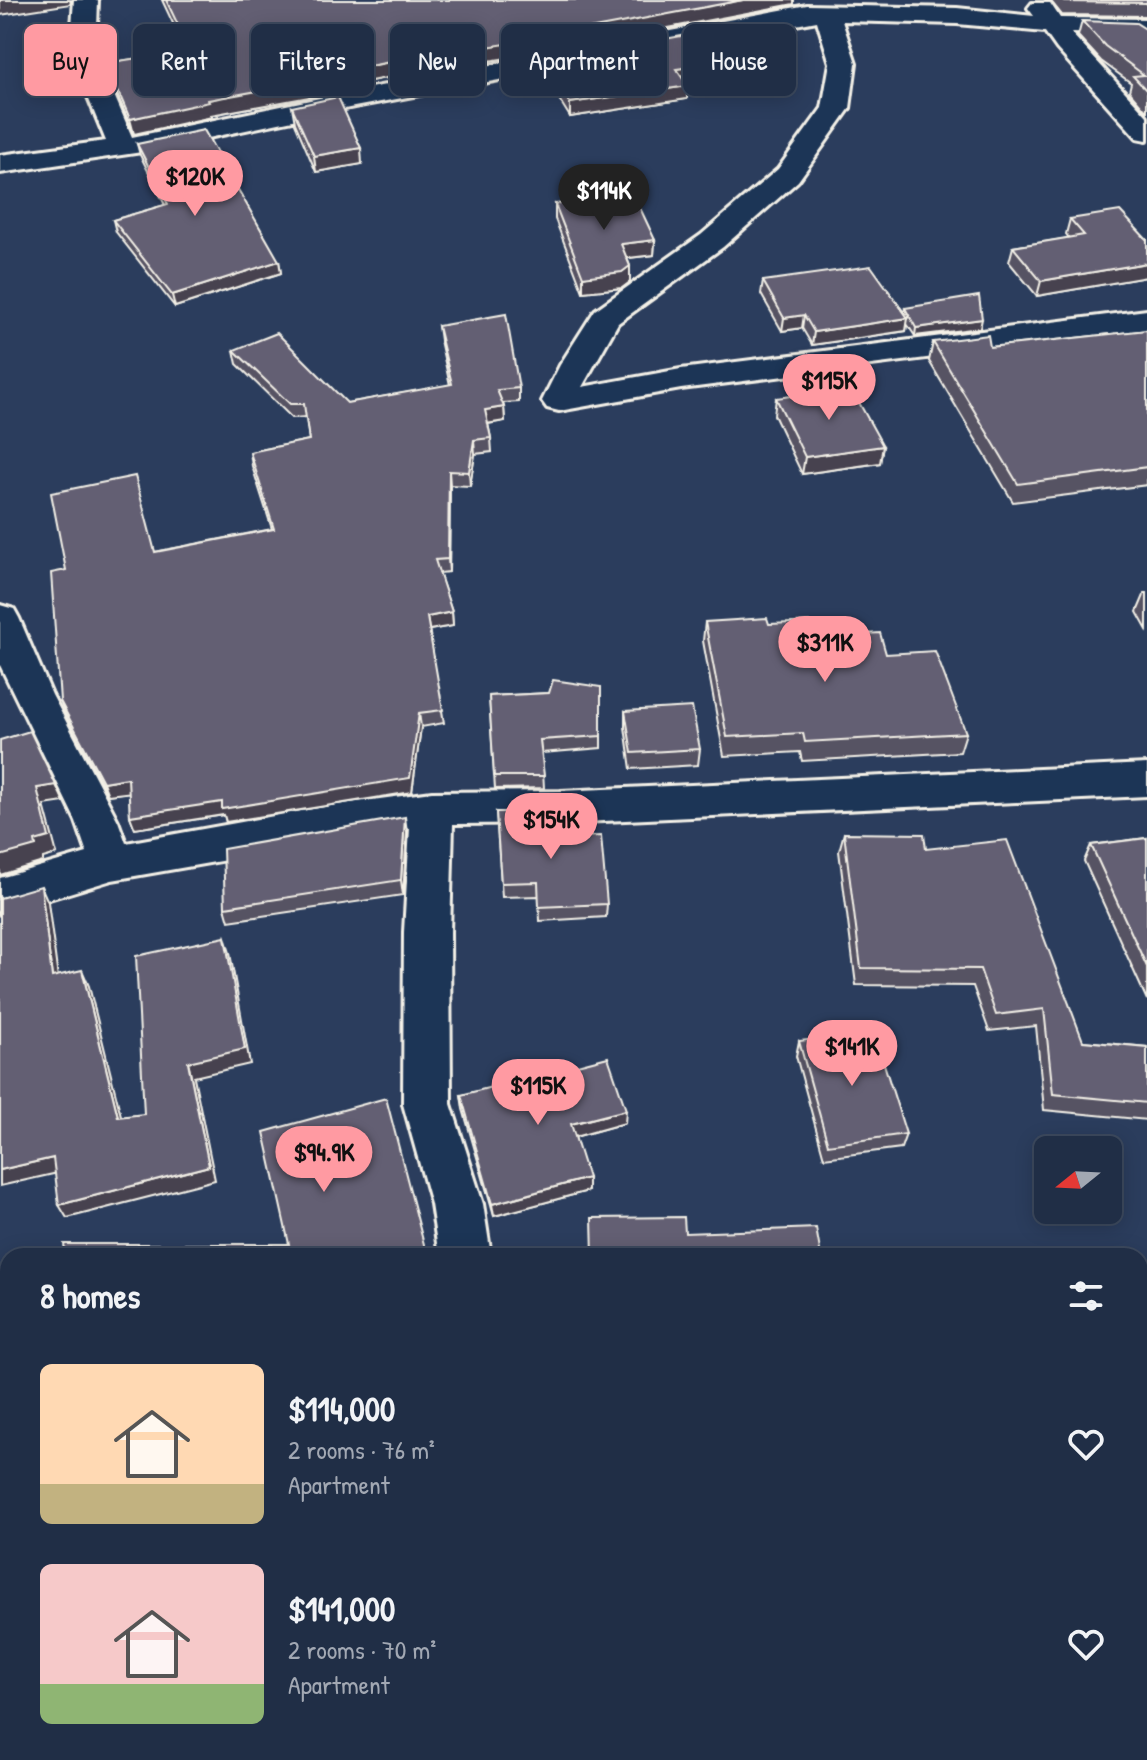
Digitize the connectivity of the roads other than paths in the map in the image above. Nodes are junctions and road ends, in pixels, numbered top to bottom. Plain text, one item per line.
1 (1034, 0) edge
2 (95, 2) edge
3 (813, 9) edge
4 (1054, 25) junction
5 (1147, 27) edge
6 (1147, 132) edge
7 (122, 145) junction
8 (0, 164) edge
9 (1147, 320) edge
10 (0, 618) edge
11 (1147, 780) edge
12 (432, 808) junction
13 (112, 863) junction
14 (0, 896) edge
15 (464, 1248) edge

1 - 4 street
2 - 7 street
3 - 4 street
3 - 7 street
3 - 9 street
4 - 5 street
4 - 6 street
7 - 8 street
10 - 13 street
11 - 12 street
12 - 13 street
12 - 15 street
13 - 14 street

